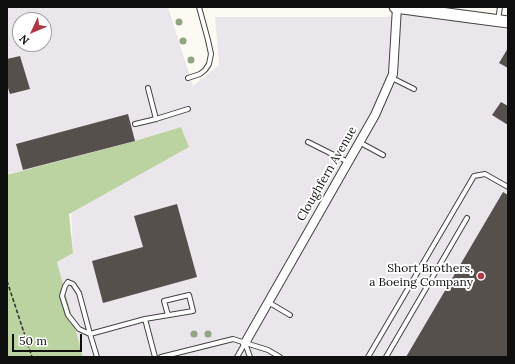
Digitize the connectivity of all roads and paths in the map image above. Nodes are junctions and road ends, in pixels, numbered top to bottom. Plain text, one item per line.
1 (199, 7) edge
2 (396, 7) edge
3 (500, 7) edge
4 (457, 11) edge
5 (503, 21) edge
6 (391, 77) junction
7 (188, 78) dead end
8 (148, 88) dead end
9 (414, 89) dead end
10 (188, 109) dead end
11 (156, 118) junction
12 (135, 124) dead end
13 (308, 142) dead end
14 (359, 142) junction
15 (383, 156) dead end
16 (348, 162) junction
17 (508, 187) edge
18 (467, 218) dead end
19 (7, 281) edge
20 (268, 302) junction
21 (168, 315) junction
22 (290, 315) dead end
23 (145, 319) junction
24 (90, 334) junction
25 (245, 343) junction
26 (32, 357) edge
27 (97, 357) edge
28 (156, 357) edge
29 (161, 357) edge
30 (237, 357) edge
31 (250, 357) edge
32 (280, 357) edge
33 (368, 357) edge
34 (386, 357) edge

1 - 7 lane
2 - 4 street
2 - 6 street, Cloughfern Avenue
3 - 5 lane
4 - 5 street
6 - 9 lane
6 - 14 street, Cloughfern Avenue
8 - 11 lane
10 - 11 lane
11 - 12 lane
13 - 16 lane
14 - 15 lane
14 - 16 street, Cloughfern Avenue
16 - 20 street, Cloughfern Avenue
17 - 33 lane
18 - 34 lane
19 - 26 path
20 - 22 lane
20 - 25 street, Cloughfern Avenue
21 - 21 lane
21 - 23 lane
23 - 24 lane
23 - 28 lane
24 - 24 lane
24 - 27 lane
25 - 29 lane
25 - 30 lane
25 - 31 lane
25 - 32 lane

